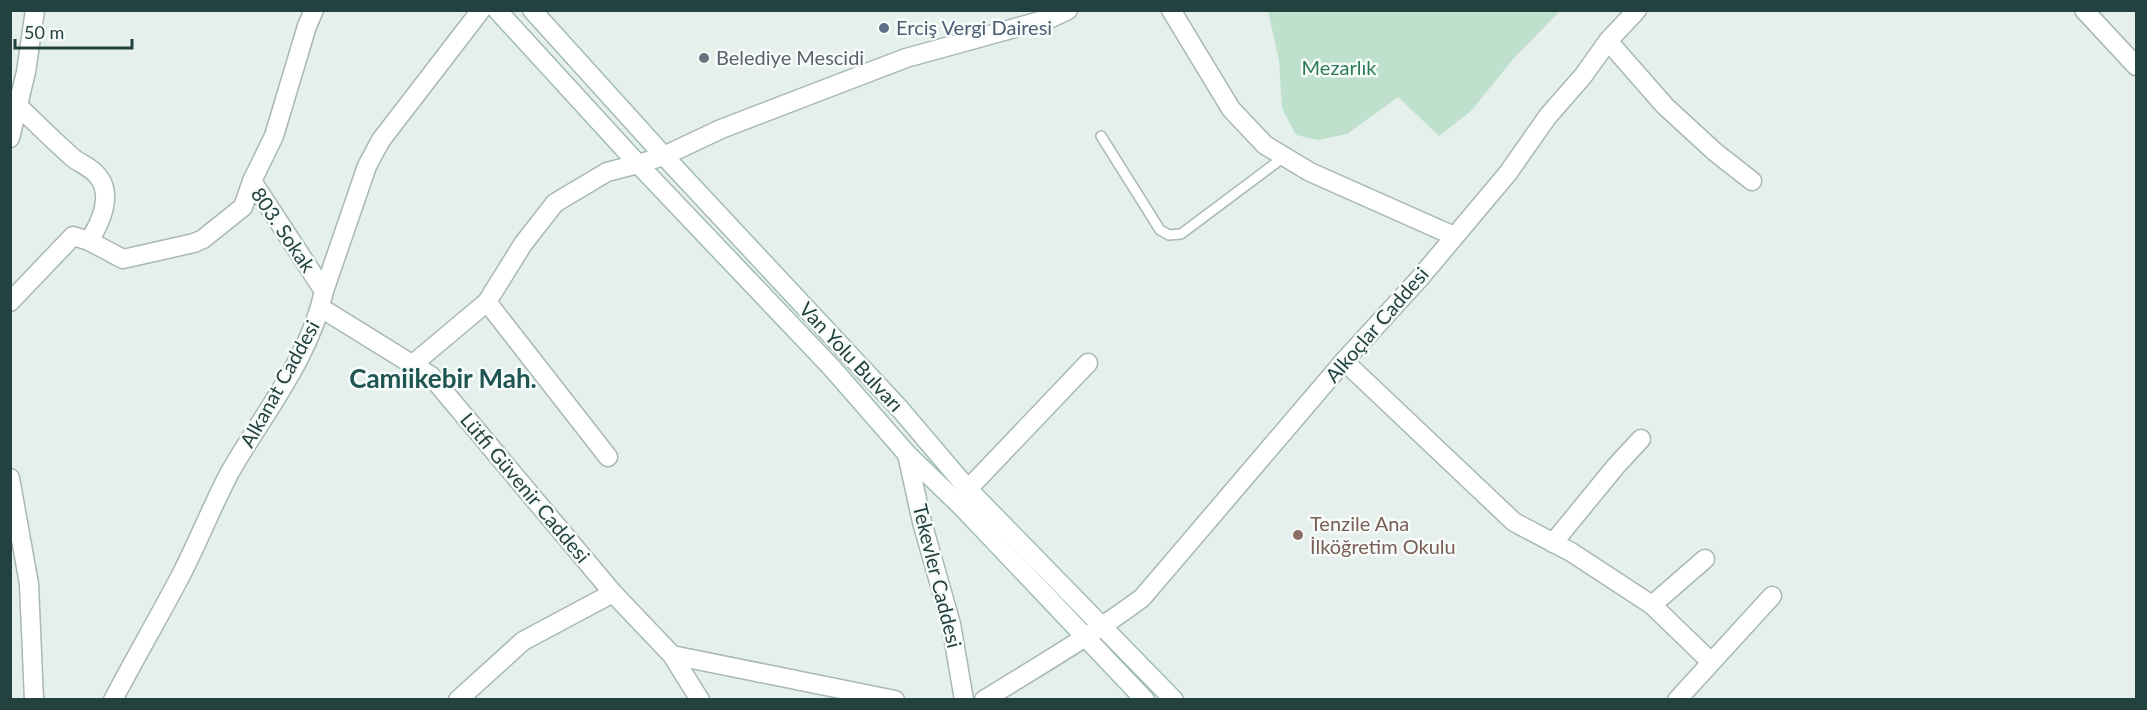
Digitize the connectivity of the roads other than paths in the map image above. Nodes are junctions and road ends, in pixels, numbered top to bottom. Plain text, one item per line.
1 (36, 10) edge
2 (314, 10) edge
3 (481, 10) edge
4 (497, 10) edge
5 (532, 10) edge
6 (1068, 10) edge
7 (1171, 10) edge
8 (1637, 10) edge
9 (2084, 10) edge
10 (1608, 41) junction
11 (2136, 66) edge
12 (17, 105) junction
13 (1101, 136) dead end
14 (10, 138) edge
15 (664, 156) junction
16 (1284, 157) junction
17 (638, 164) junction
18 (252, 181) junction
19 (1752, 182) dead end
20 (1454, 236) junction
21 (88, 241) junction
22 (323, 300) junction
23 (10, 302) edge
24 (487, 302) junction
25 (1344, 361) junction
26 (1088, 363) dead end
27 (412, 364) junction
28 (1641, 439) dead end
29 (907, 454) junction
30 (608, 457) dead end
31 (10, 478) edge
32 (968, 489) junction
33 (1553, 543) junction
34 (1705, 558) dead end
35 (613, 593) junction
36 (1772, 596) dead end
37 (1652, 605) junction
38 (1104, 627) junction
39 (1085, 636) junction
40 (672, 655) junction
41 (1711, 662) junction
42 (34, 699) edge
43 (112, 699) edge
44 (458, 699) edge
45 (700, 699) edge
46 (895, 699) edge
47 (964, 699) edge
48 (984, 699) edge
49 (1145, 699) edge
50 (1174, 699) edge
51 (1677, 699) edge

1 - 12 street
2 - 18 street
3 - 22 street, Alkanat Caddesi
4 - 17 street
5 - 15 street, Van Yolu Bulvarı
6 - 15 street
7 - 16 street
8 - 10 street, Alkoçlar Caddesi
9 - 11 street
10 - 19 street
10 - 20 street, Alkoçlar Caddesi
12 - 14 street
12 - 21 street
13 - 16 lane
15 - 17 street
15 - 32 street, Van Yolu Bulvarı
16 - 20 street
17 - 24 street
17 - 29 street
18 - 21 street, 803. Sokak
18 - 22 street, 803. Sokak
20 - 25 street, Alkoçlar Caddesi
21 - 23 street
22 - 27 street, Lütfi Güvenir Caddesi
22 - 43 street, Alkanat Caddesi
24 - 27 street
24 - 30 street
25 - 33 street
25 - 38 street, Alkoçlar Caddesi
26 - 32 street
27 - 35 street, Lütfi Güvenir Caddesi
28 - 33 street
29 - 39 street
29 - 47 street, Tekevler Caddesi
31 - 42 street
32 - 38 street, Van Yolu Bulvarı
33 - 37 street
34 - 37 street
35 - 40 street, Lütfi Güvenir Caddesi
35 - 44 street
36 - 41 street
37 - 41 street
38 - 39 street, Alkoçlar Caddesi
38 - 50 street, Van Yolu Bulvarı
39 - 48 street, Alkoçlar Caddesi
39 - 49 street
40 - 45 street, Lütfi Güvenir Caddesi
40 - 46 street
41 - 51 street

